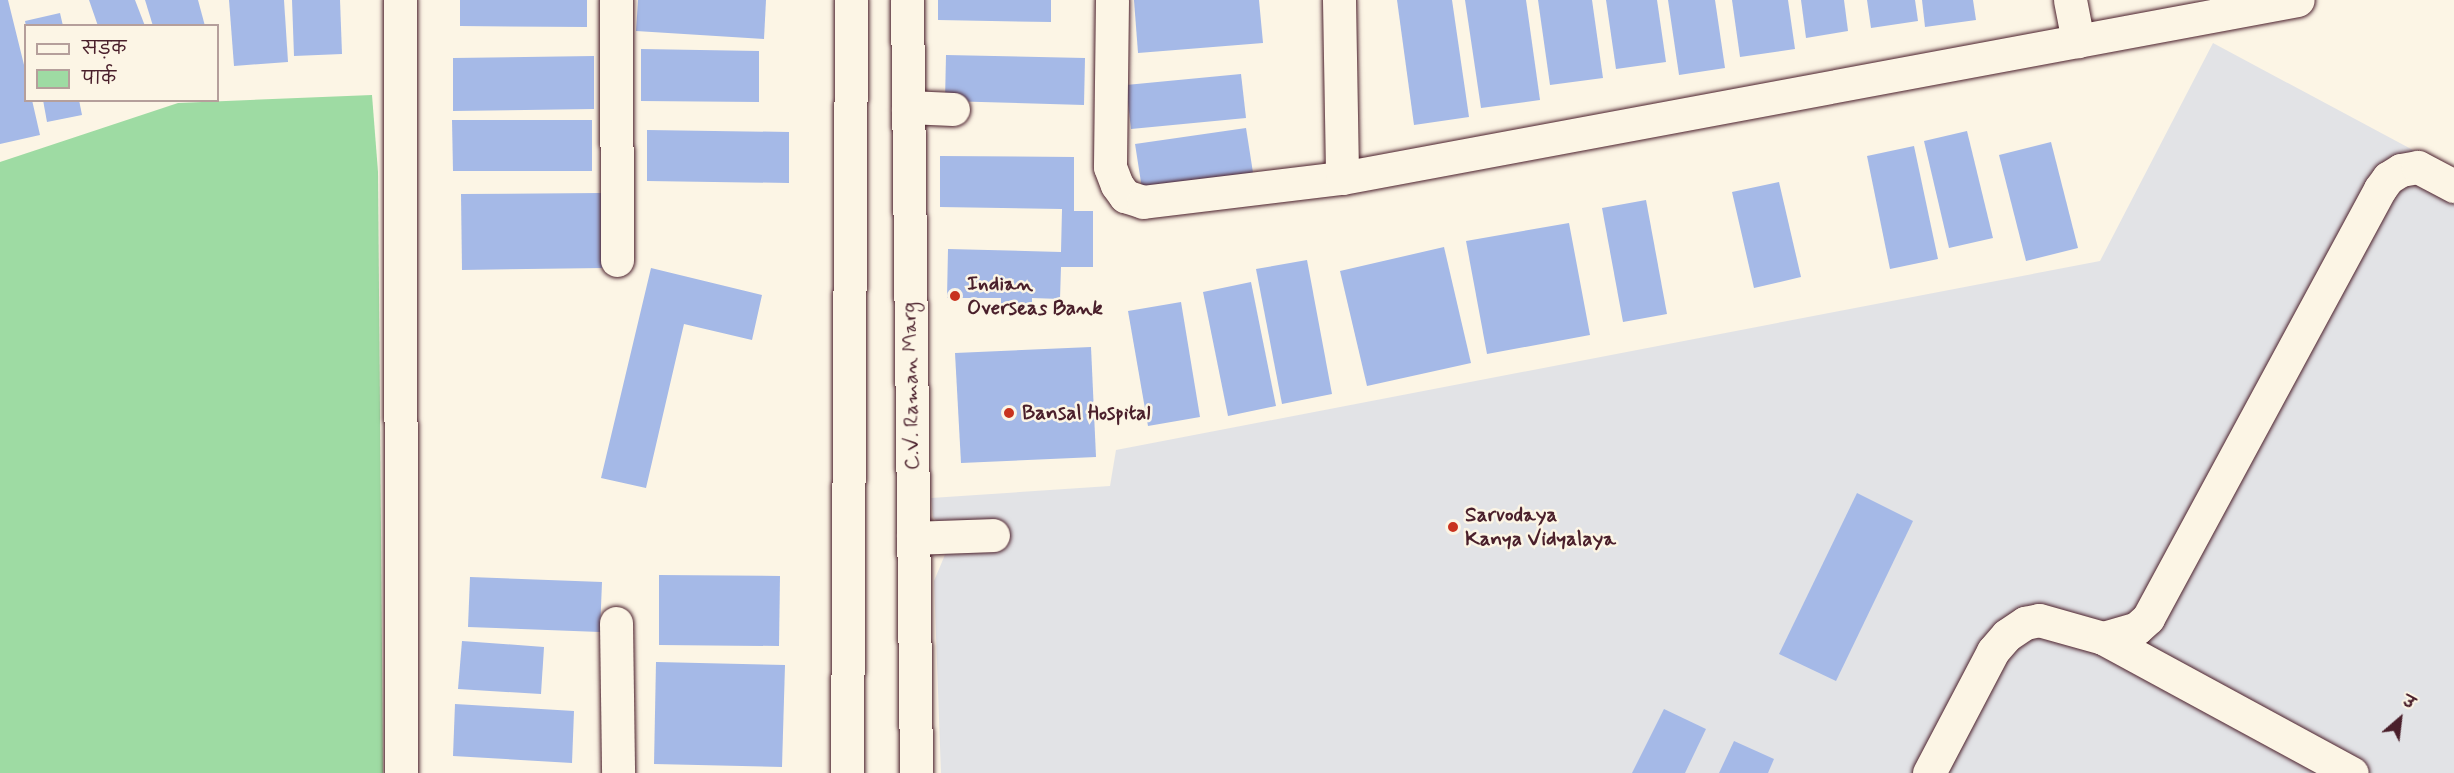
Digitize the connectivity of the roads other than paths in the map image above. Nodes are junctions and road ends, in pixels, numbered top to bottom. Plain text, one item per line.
1 (400, 0) edge
2 (616, 0) edge
3 (851, 0) edge
4 (907, 0) edge
5 (1112, 0) edge
6 (1339, 0) edge
7 (2070, 0) edge
8 (2298, 0) edge
9 (2078, 41) junction
10 (908, 107) junction
11 (953, 109) dead end
12 (1342, 178) junction
13 (2454, 186) edge
14 (617, 260) dead end
15 (993, 535) dead end
16 (913, 538) junction
17 (616, 623) dead end
18 (2103, 638) junction
19 (401, 773) edge
20 (618, 773) edge
21 (847, 773) edge
22 (916, 773) edge
23 (1929, 773) edge
24 (2352, 773) edge

1 - 19 street
2 - 14 street
3 - 21 street
4 - 10 street, C.V. Raman Marg
5 - 12 street
6 - 12 street
7 - 9 street
8 - 9 street
9 - 12 street
10 - 11 street
10 - 16 street, C.V. Raman Marg
13 - 18 street
15 - 16 street
16 - 22 street, C.V. Raman Marg
17 - 20 street
18 - 23 street
18 - 24 street

